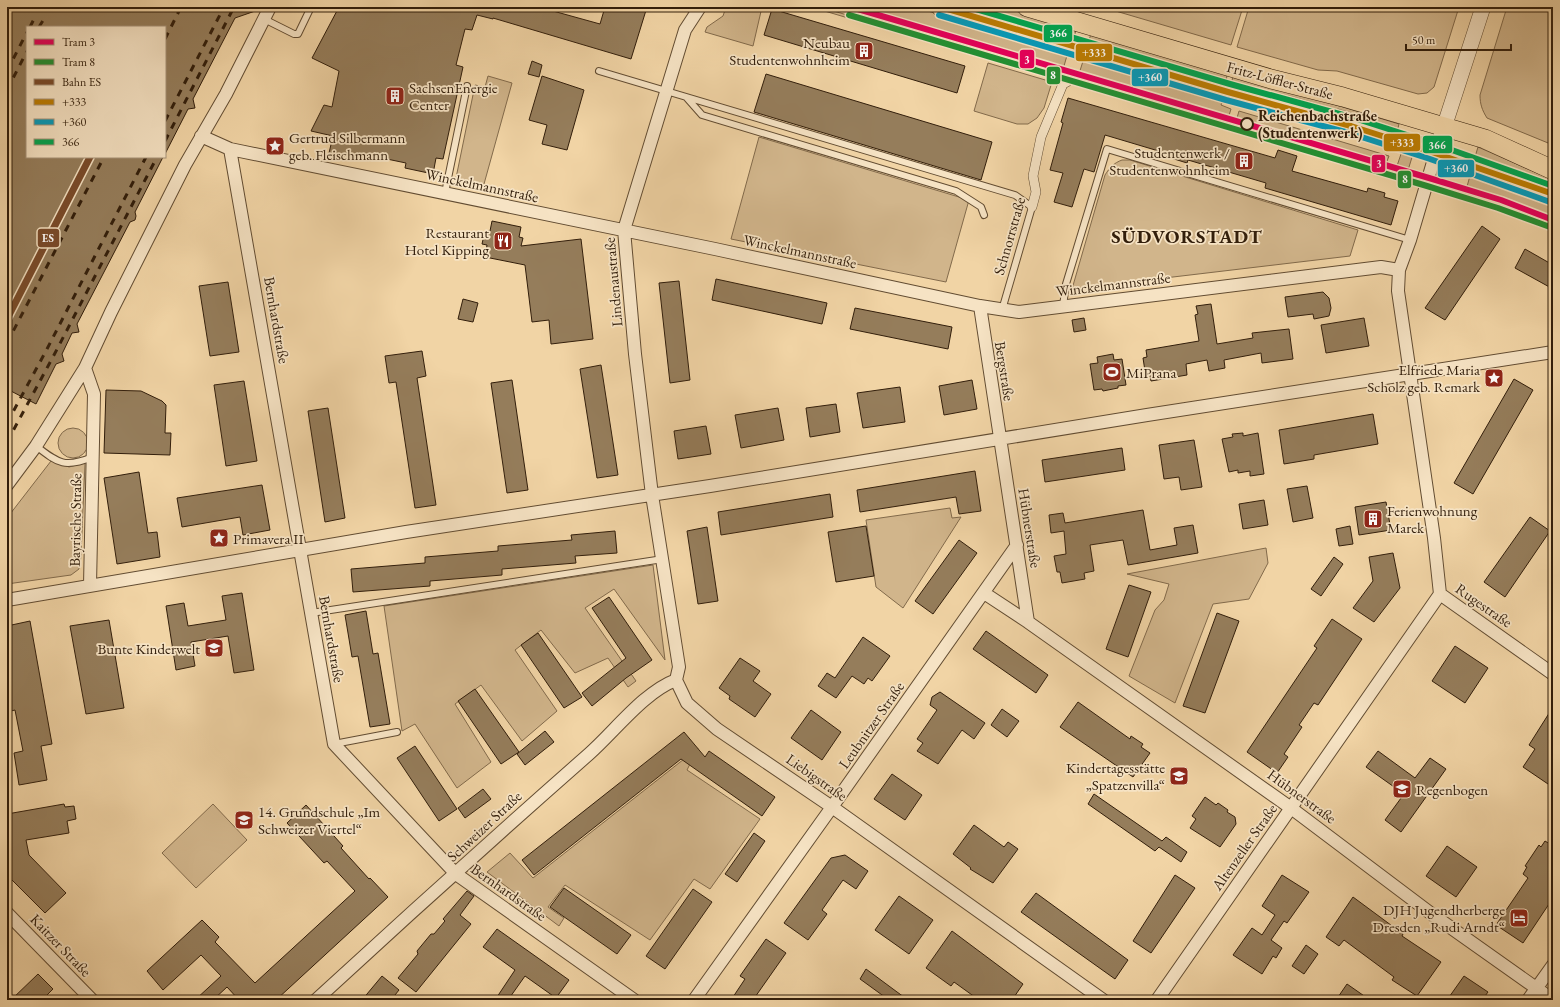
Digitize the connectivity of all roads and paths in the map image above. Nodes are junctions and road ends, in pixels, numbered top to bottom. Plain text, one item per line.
1 (270, 7) edge
2 (311, 7) edge
3 (700, 7) edge
4 (941, 7) edge
5 (1027, 7) edge
6 (1483, 7) edge
7 (264, 19) junction
8 (599, 71) dead end
9 (1067, 82) dead end
10 (467, 86) dead end
11 (665, 90) junction
12 (687, 97) junction
13 (1445, 127) junction
14 (201, 136) junction
15 (230, 149) junction
16 (1436, 152) junction
17 (1553, 170) edge
18 (445, 193) junction
19 (1553, 194) edge
20 (1032, 207) junction
21 (984, 215) dead end
22 (624, 230) junction
23 (1410, 240) junction
24 (1399, 270) junction
25 (980, 306) junction
26 (1063, 306) junction
27 (1002, 310) junction
28 (1553, 352) edge
29 (85, 368) junction
30 (1410, 374) junction
31 (1000, 439) junction
32 (36, 446) junction
33 (93, 457) junction
34 (7, 485) edge
35 (652, 495) junction
36 (1017, 545) junction
37 (300, 550) junction
38 (663, 559) junction
39 (90, 585) junction
40 (984, 593) junction
41 (1440, 594) junction
42 (7, 600) edge
43 (311, 613) junction
44 (1028, 622) junction
45 (1553, 674) edge
46 (676, 680) junction
47 (397, 732) dead end
48 (334, 744) junction
49 (832, 807) junction
50 (1291, 808) junction
51 (456, 874) junction
52 (7, 913) edge
53 (1553, 965) edge
54 (1536, 988) junction
55 (92, 1000) edge
56 (316, 1000) edge
57 (634, 1000) edge
58 (694, 1000) edge
59 (1102, 1000) edge
60 (1157, 1000) edge
61 (1528, 1000) edge
62 (1553, 1000) edge

1 - 7 street
2 - 7 lane
3 - 11 street, Lindenaustraße
4 - 16 main road, Fritz-Löffler-Straße
5 - 13 main road, Fritz-Löffler-Straße
6 - 13 street
7 - 14 street
8 - 11 lane
9 - 20 street, Schnorrstraße
10 - 18 lane
11 - 12 lane
11 - 22 street, Lindenaustraße
12 - 20 lane
12 - 21 lane
13 - 16 street
13 - 17 main road, Fritz-Löffler-Straße
14 - 15 street, Winckelmannstraße
14 - 29 street
15 - 18 street, Winckelmannstraße
15 - 37 street, Bernhardstraße
16 - 19 main road, Fritz-Löffler-Straße
16 - 23 street, Rugestraße
18 - 22 street, Winckelmannstraße
20 - 27 lane, Schnorrstraße
22 - 25 street, Winckelmannstraße
22 - 35 street, Lindenaustraße
23 - 24 street, Rugestraße
23 - 26 lane
24 - 26 street, Winckelmannstraße
24 - 30 street, Rugestraße
25 - 27 street, Winckelmannstraße
25 - 31 street, Bergstraße
26 - 27 street, Winckelmannstraße
28 - 30 street
29 - 32 street
29 - 33 street, Bayrische Straße
30 - 31 street
30 - 41 street, Rugestraße
31 - 35 street
31 - 36 street, Hübnerstraße
32 - 33 lane, Bayrische Straße
32 - 34 street
33 - 39 street, Bayrische Straße
35 - 37 street
35 - 38 street
36 - 40 street, Leubnitzer Straße
36 - 44 street, Hübnerstraße
37 - 39 street
37 - 43 street, Bernhardstraße
38 - 43 lane
38 - 46 street
39 - 42 street
40 - 44 street, Hübnerstraße
40 - 49 street, Leubnitzer Straße
41 - 45 street, Rugestraße
41 - 50 street, Altenzeller Straße
43 - 48 street, Bernhardstraße
44 - 50 street, Hübnerstraße
46 - 49 street, Liebigstraße
46 - 51 street, Schweizer Straße
47 - 48 lane
48 - 51 street, Bernhardstraße
49 - 58 street, Leubnitzer Straße
49 - 59 street, Liebigstraße
50 - 54 street, Hübnerstraße
50 - 60 street, Altenzeller Straße
51 - 56 street, Schweizer Straße
51 - 57 street, Bernhardstraße
52 - 55 street, Kaitzer Straße
53 - 54 street
54 - 61 street
54 - 62 street, Hübnerstraße

